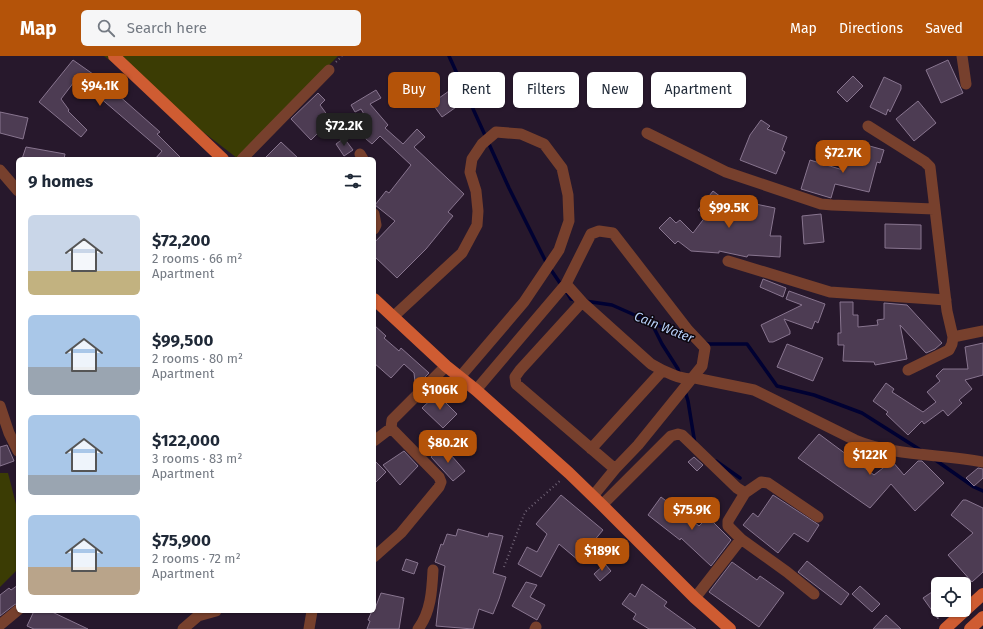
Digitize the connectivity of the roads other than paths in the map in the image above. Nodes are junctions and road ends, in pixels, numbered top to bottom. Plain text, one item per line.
1 (114, 56) edge
2 (962, 56) edge
3 (329, 70) dead end
4 (966, 84) dead end
5 (868, 126) dead end
6 (647, 133) dead end
7 (221, 157) edge
8 (244, 157) edge
9 (0, 170) edge
10 (16, 189) edge
11 (934, 209) junction
12 (728, 261) dead end
13 (566, 284) junction
14 (946, 300) junction
15 (376, 301) edge
16 (582, 302) junction
17 (394, 316) junction
18 (983, 332) edge
19 (953, 337) junction
20 (446, 366) junction
21 (908, 370) dead end
22 (662, 371) junction
23 (460, 377) junction
24 (690, 380) junction
25 (476, 390) junction
26 (0, 406) edge
27 (391, 428) junction
28 (376, 439) edge
29 (16, 447) edge
30 (591, 449) junction
31 (983, 462) edge
32 (615, 469) junction
33 (745, 493) junction
34 (593, 496) junction
35 (602, 504) junction
36 (818, 517) dead end
37 (741, 539) junction
38 (376, 555) edge
39 (433, 570) dead end
40 (814, 594) dead end
41 (982, 597) edge
42 (695, 598) junction
43 (16, 612) edge
44 (209, 613) edge
45 (312, 613) edge
46 (983, 617) edge
47 (0, 625) edge
48 (183, 629) edge
49 (309, 629) edge
50 (418, 629) edge
51 (730, 629) edge
52 (945, 629) edge
53 (970, 629) edge

1 - 7 main road
2 - 4 street
3 - 8 street
5 - 11 street
6 - 11 street
9 - 10 street
11 - 14 street
12 - 14 street
13 - 16 street
13 - 24 street
13 - 25 street
14 - 19 street
15 - 17 main road
16 - 22 street
16 - 30 street
17 - 20 main road
17 - 23 street
18 - 19 street
19 - 21 street
20 - 23 main road
20 - 27 street
22 - 24 street
22 - 30 street
23 - 25 main road
24 - 31 street
24 - 32 street
25 - 34 main road
26 - 29 street
27 - 28 street
27 - 38 street
30 - 32 street
32 - 34 street
33 - 35 street
33 - 36 street
33 - 37 street
34 - 35 main road
35 - 42 main road
37 - 40 street
37 - 42 street
39 - 50 street
41 - 52 main road
42 - 51 main road
43 - 47 street
44 - 48 street
45 - 49 street
46 - 53 main road

